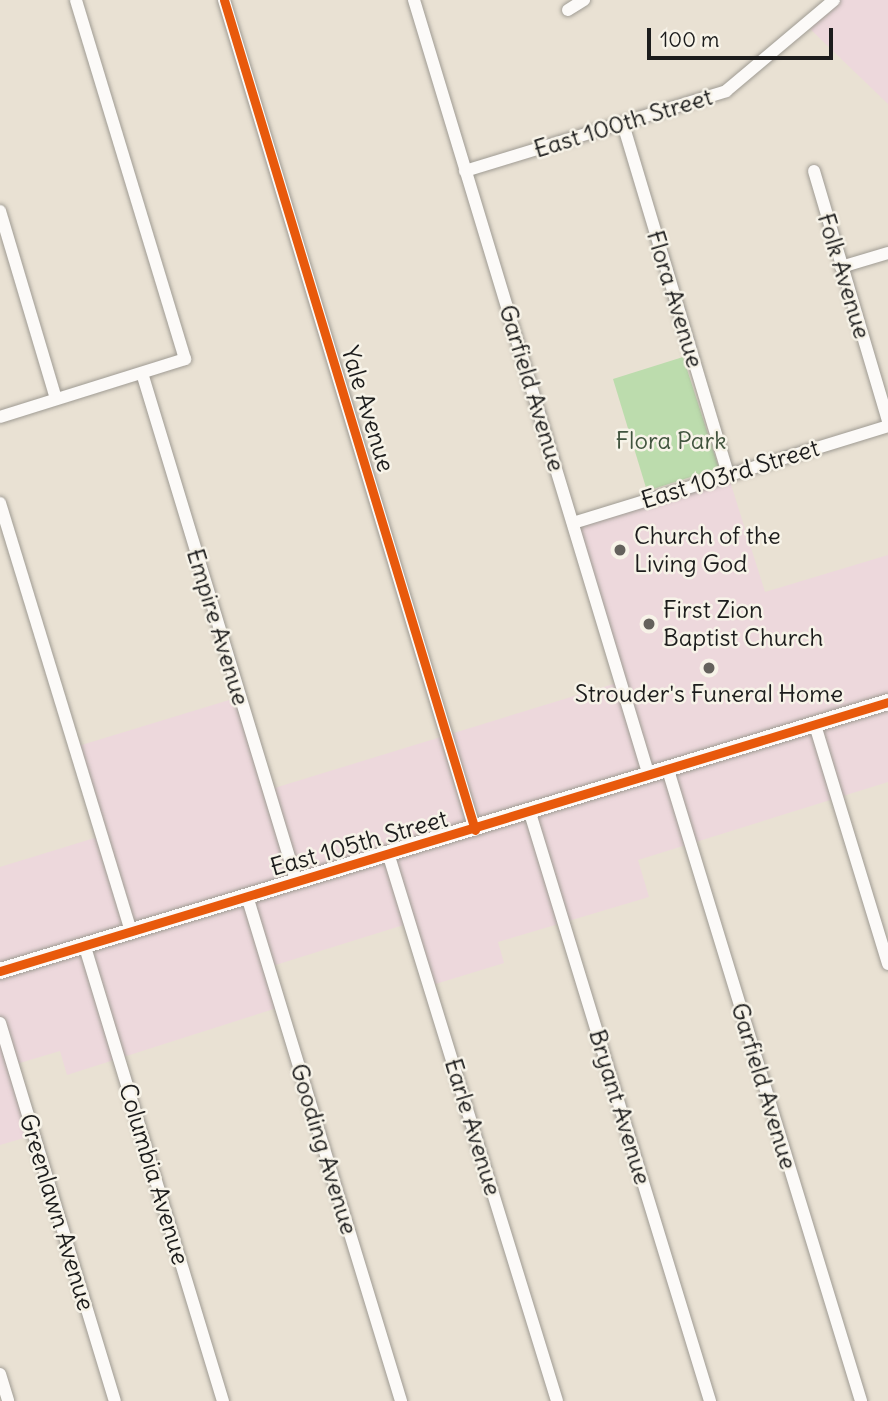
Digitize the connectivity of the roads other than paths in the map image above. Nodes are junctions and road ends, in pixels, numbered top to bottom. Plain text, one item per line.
1 (76, 0) edge
2 (224, 0) edge
3 (414, 0) edge
4 (584, 0) edge
5 (834, 0) edge
6 (568, 10) dead end
7 (622, 124) junction
8 (465, 171) junction
9 (814, 172) dead end
10 (0, 211) edge
11 (888, 253) edge
12 (841, 267) junction
13 (142, 373) junction
14 (57, 399) junction
15 (0, 417) edge
16 (888, 421) edge
17 (888, 426) edge
18 (728, 475) junction
19 (0, 503) edge
20 (573, 523) junction
21 (888, 702) edge
22 (815, 725) junction
23 (668, 770) junction
24 (649, 776) junction
25 (530, 813) junction
26 (475, 830) junction
27 (388, 853) junction
28 (296, 880) junction
29 (247, 896) junction
30 (131, 932) junction
31 (85, 947) junction
32 (888, 964) edge
33 (0, 971) edge
34 (0, 1023) edge
35 (0, 1374) edge
36 (8, 1401) edge
37 (115, 1401) edge
38 (223, 1401) edge
39 (401, 1401) edge
40 (557, 1401) edge
41 (710, 1401) edge
42 (861, 1401) edge

1 - 13 street
2 - 26 street, Yale Avenue
3 - 8 street, Garfield Avenue
4 - 6 street
5 - 7 street, East 100th Street
7 - 8 street, East 100th Street
7 - 18 street, Flora Avenue
8 - 20 street, Garfield Avenue
9 - 12 street, Folk Avenue
10 - 14 street
11 - 12 street
12 - 16 street, Folk Avenue
13 - 14 street
13 - 28 street, Empire Avenue
14 - 15 street
17 - 18 street, East 103rd Street
18 - 20 street, East 103rd Street
19 - 30 street
20 - 24 street, Garfield Avenue
21 - 22 main road, East 105th Street
22 - 23 main road, East 105th Street
22 - 32 street
23 - 24 main road, East 105th Street
23 - 42 street, Garfield Avenue
24 - 25 main road, East 105th Street
25 - 26 main road, East 105th Street
25 - 41 street, Bryant Avenue
26 - 27 main road, East 105th Street
27 - 28 main road, East 105th Street
27 - 40 street, Earle Avenue
28 - 29 main road, East 105th Street
29 - 30 main road, East 105th Street
29 - 39 street, Gooding Avenue
30 - 31 main road, East 105th Street
31 - 33 main road, East 105th Street
31 - 38 street, Columbia Avenue
34 - 37 street, Greenlawn Avenue
35 - 36 street

